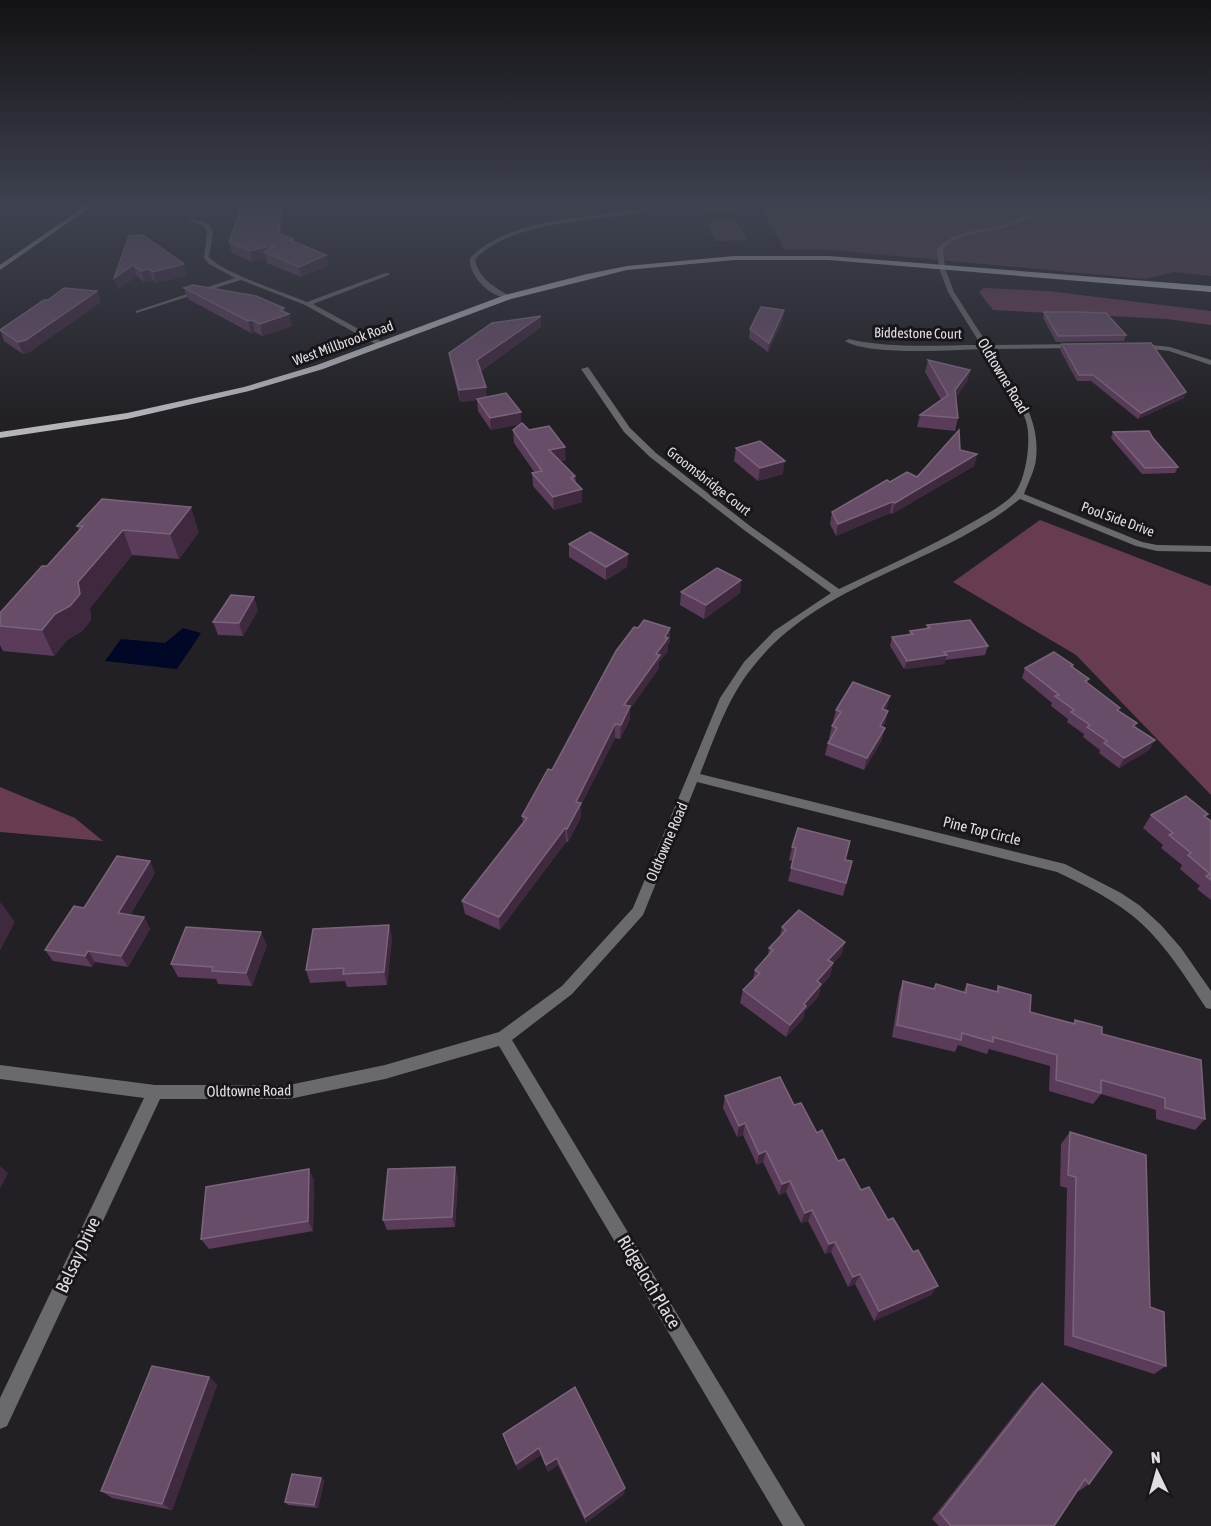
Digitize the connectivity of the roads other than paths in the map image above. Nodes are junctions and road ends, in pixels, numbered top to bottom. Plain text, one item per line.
1 (378, 277) edge
2 (479, 277) edge
3 (582, 277) edge
4 (945, 277) edge
5 (1009, 277) edge
6 (1088, 277) edge
7 (241, 278) joint
8 (1211, 289) edge
9 (508, 297) junction
10 (1211, 299) edge
11 (307, 304) junction
12 (138, 312) dead end
13 (849, 341) dead end
14 (382, 344) junction
15 (1132, 345) edge
16 (1090, 346) edge
17 (987, 347) junction
18 (1211, 363) edge
19 (585, 369) dead end
20 (0, 435) edge
21 (1019, 495) junction
22 (1211, 549) edge
23 (838, 593) junction
24 (694, 777) junction
25 (1211, 1003) edge
26 (502, 1038) junction
27 (0, 1072) edge
28 (155, 1092) junction
29 (0, 1419) edge
30 (795, 1526) edge

1 - 11 street
2 - 9 street
3 - 9 main road, West Millbrook Road
4 - 17 street, Oldtowne Road
5 - 10 main road, West Millbrook Road
6 - 8 main road, West Millbrook Road
7 - 11 street
7 - 12 street
9 - 14 main road, West Millbrook Road
11 - 14 street
13 - 17 street, Biddestone Court
14 - 20 main road, West Millbrook Road
15 - 18 street
16 - 17 street, Biddestone Court
17 - 21 street, Oldtowne Road
19 - 23 street, Groomsbridge Court
21 - 22 street, Pool Side Drive
21 - 23 street, Oldtowne Road
23 - 24 street, Oldtowne Road
24 - 25 street, Pine Top Circle
24 - 26 street, Oldtowne Road
26 - 28 street, Oldtowne Road
26 - 30 street, Ridgeloch Place
27 - 28 street, Oldtowne Road
28 - 29 street, Belsay Drive

